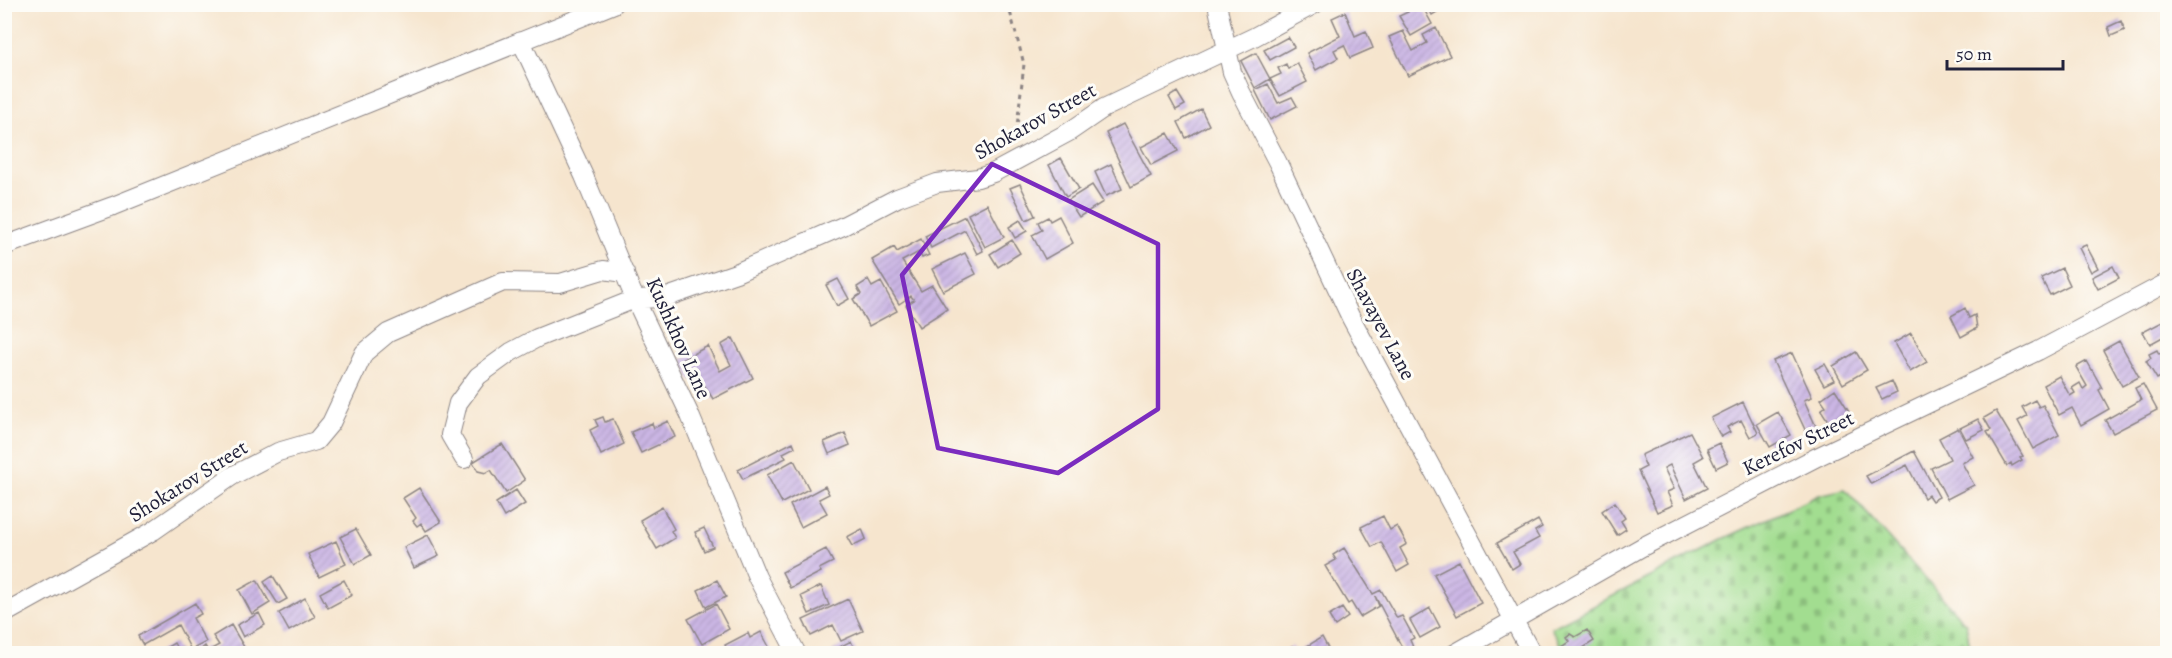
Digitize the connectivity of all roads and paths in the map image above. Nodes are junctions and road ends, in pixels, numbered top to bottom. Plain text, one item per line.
1 (614, 4) edge
2 (1008, 4) edge
3 (1217, 4) edge
4 (1315, 4) edge
5 (521, 40) junction
6 (1227, 50) junction
7 (1015, 160) junction
8 (4, 246) edge
9 (625, 273) junction
10 (2168, 282) edge
11 (635, 299) junction
12 (464, 459) dead end
13 (4, 614) edge
14 (1514, 619) junction
15 (797, 654) edge
16 (1454, 654) edge
17 (1532, 654) edge

1 - 5 street
2 - 7 path
3 - 6 street, Shavayev Lane
4 - 6 street, Shokarov Street
5 - 8 street
5 - 9 street, Kushkhov Lane
6 - 7 street, Shokarov Street
6 - 14 street, Shavayev Lane
7 - 11 street, Shokarov Street
9 - 11 street, Kushkhov Lane
9 - 13 street, Shokarov Street
10 - 14 street, Kerefov Street
11 - 12 street, Shokarov Street
11 - 15 street, Kushkhov Lane
14 - 16 street, Kerefov Street
14 - 17 street, Shavayev Lane

